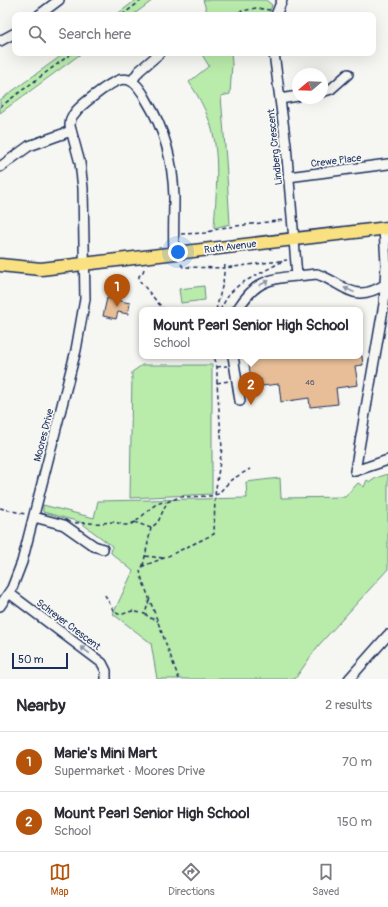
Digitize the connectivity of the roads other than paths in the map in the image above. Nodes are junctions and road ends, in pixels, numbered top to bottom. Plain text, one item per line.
1 (59, 0) edge
2 (282, 0) edge
3 (43, 12) edge
4 (275, 12) edge
5 (12, 35) edge
6 (0, 41) edge
7 (156, 56) edge
8 (274, 56) edge
9 (348, 74) dead end
10 (132, 81) junction
11 (328, 90) edge
12 (292, 97) edge
13 (280, 99) junction
14 (71, 130) junction
15 (388, 164) edge
16 (0, 167) edge
17 (288, 177) junction
18 (386, 228) edge
19 (295, 239) junction
20 (174, 253) junction
21 (85, 264) junction
22 (0, 265) edge
23 (388, 272) edge
24 (297, 276) junction
25 (386, 284) junction
26 (386, 304) edge
27 (239, 307) edge
28 (234, 359) edge
29 (240, 401) dead end
30 (388, 460) edge
31 (31, 516) junction
32 (103, 548) dead end
33 (9, 593) junction
34 (0, 606) edge
35 (388, 635) edge
36 (106, 679) edge
37 (349, 679) edge

1 - 3 street
2 - 4 street
5 - 6 street
7 - 10 street
8 - 13 street, Lindberg Crescent
9 - 11 street
10 - 14 street
10 - 20 street
12 - 13 street
13 - 17 street, Lindberg Crescent
14 - 16 street
14 - 21 street, Moores Drive
15 - 17 street, Crewe Place
17 - 19 street, Lindberg Crescent
18 - 19 main road, Ruth Avenue
18 - 25 street
19 - 20 main road, Ruth Avenue
19 - 24 street, Lindberg Crescent
20 - 21 main road, Ruth Avenue
21 - 22 main road, Ruth Avenue
21 - 31 street, Moores Drive
23 - 25 street
25 -> 24 street
27 -> 24 street
25 - 26 street
26 - 30 street
28 - 29 street
31 - 32 street
31 - 33 street, Moores Drive
33 - 34 street, Moores Drive
36 -> 33 street, Schreyer Crescent
35 - 37 street

